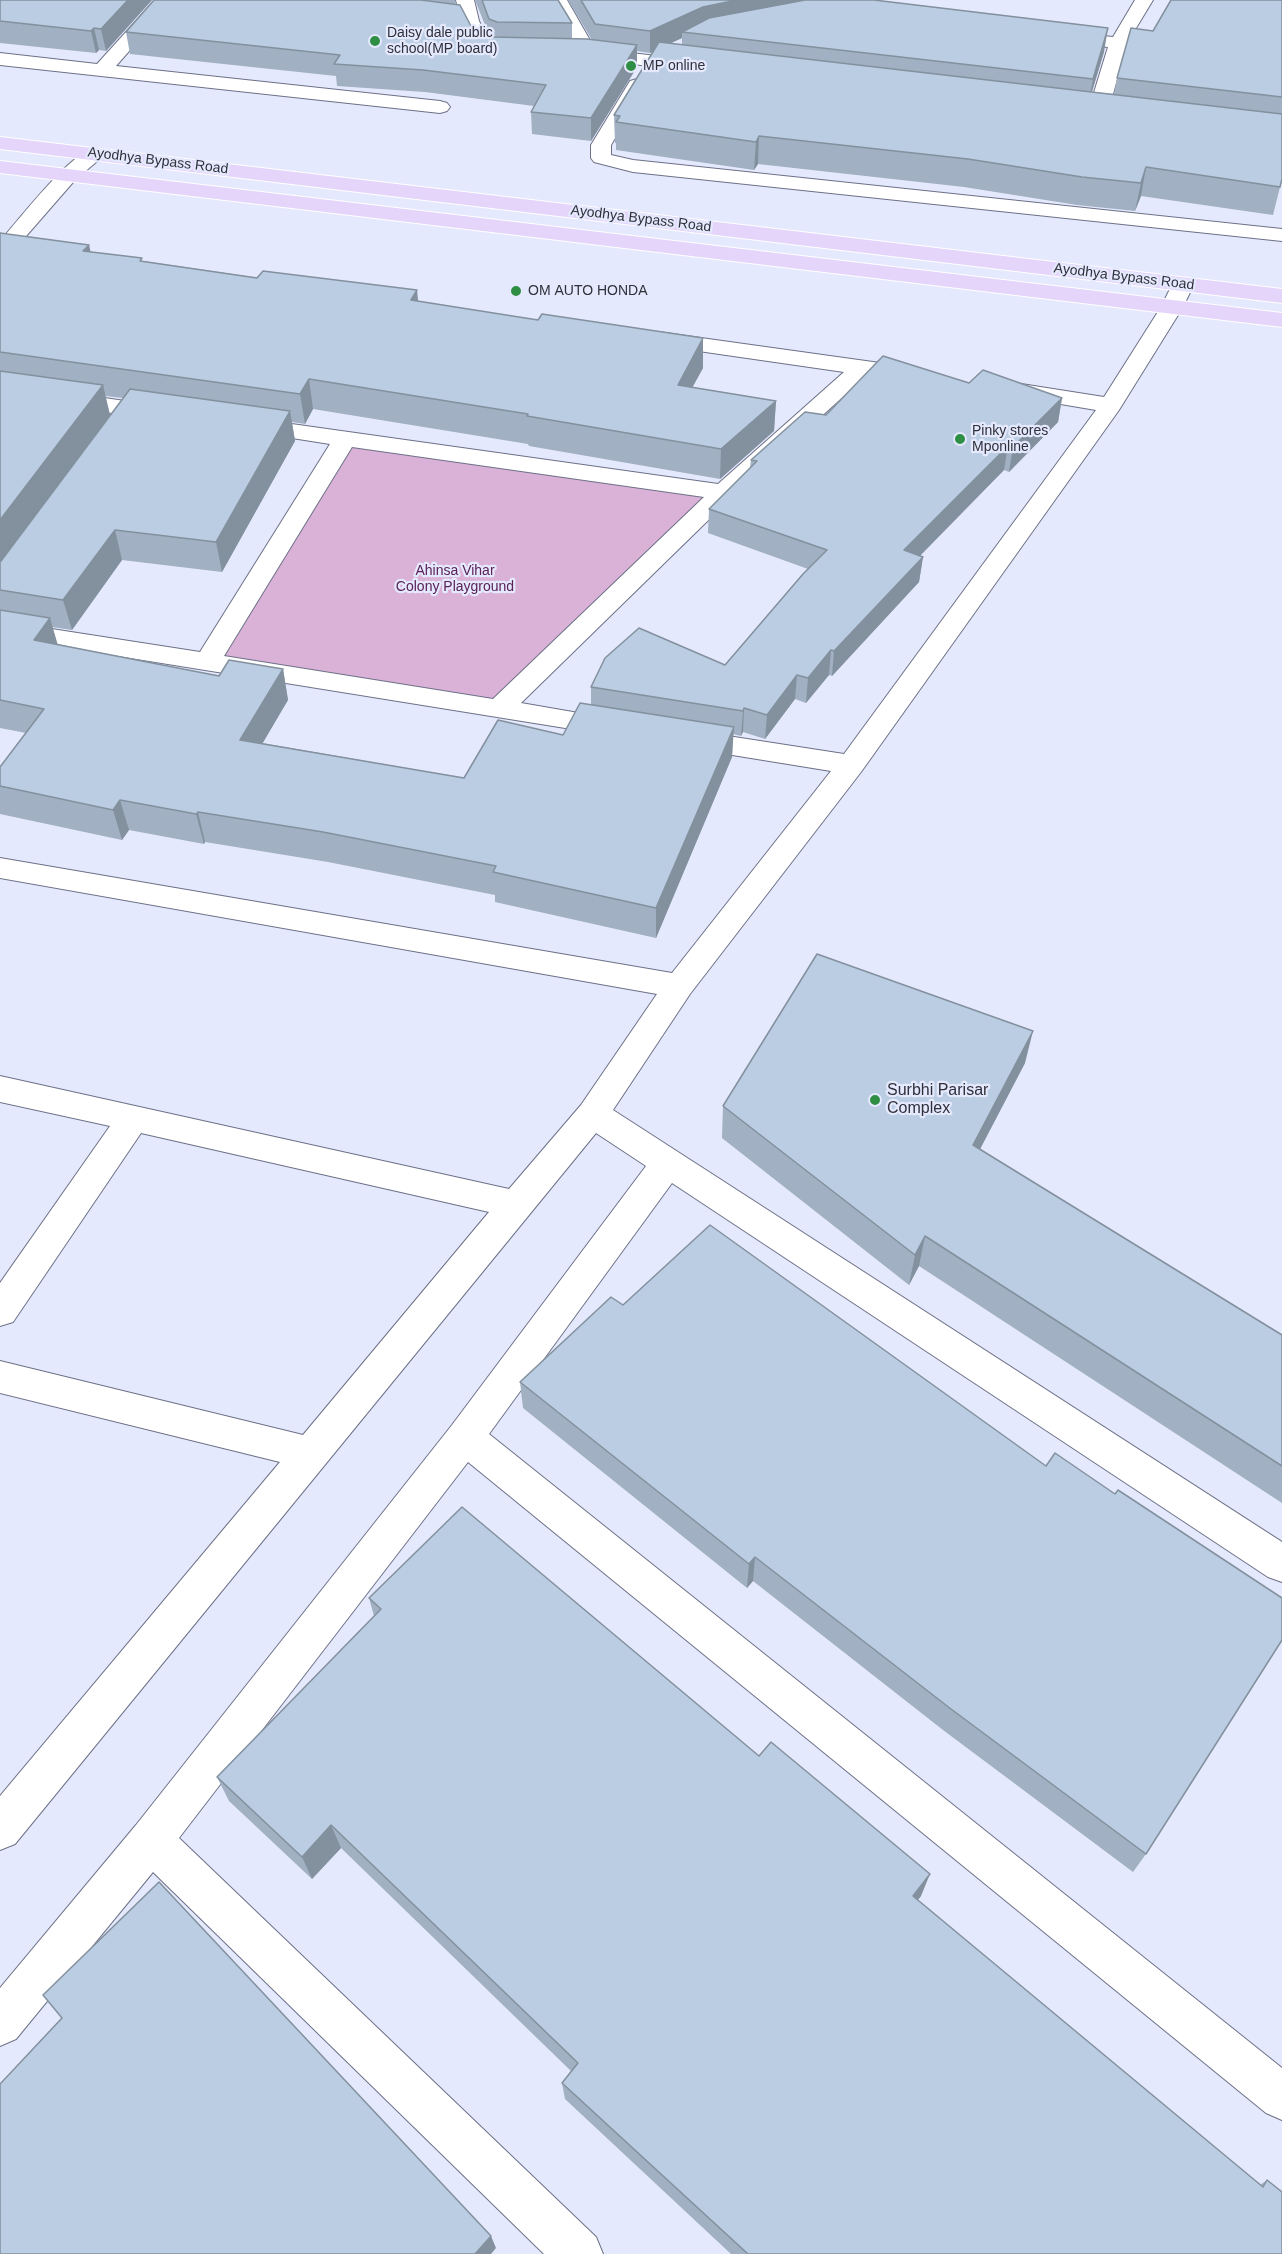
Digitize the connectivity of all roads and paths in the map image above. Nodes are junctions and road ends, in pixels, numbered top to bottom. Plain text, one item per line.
1 (165, 0) edge
2 (465, 0) edge
3 (558, 0) edge
4 (1144, 0) edge
5 (447, 18) edge
6 (470, 21) junction
7 (1048, 35) edge
8 (1118, 43) junction
9 (683, 46) edge
10 (530, 52) edge
11 (564, 53) edge
12 (588, 53) junction
13 (0, 58) edge
14 (652, 61) junction
15 (710, 68) edge
16 (102, 70) junction
17 (441, 107) dead end
18 (1075, 109) edge
19 (1098, 112) junction
20 (1121, 114) edge
21 (0, 142) edge
22 (94, 154) junction
23 (0, 167) edge
24 (68, 176) junction
25 (1282, 235) edge
26 (1, 251) edge
27 (27, 253) edge
28 (1177, 295) junction
29 (1282, 296) edge
30 (1282, 320) edge
31 (640, 337) edge
32 (864, 367) junction
33 (934, 378) edge
34 (993, 387) edge
35 (0, 390) edge
36 (1111, 405) junction
37 (186, 417) edge
38 (231, 423) edge
39 (345, 439) junction
40 (723, 492) junction
41 (0, 629) edge
42 (207, 662) junction
43 (499, 709) junction
44 (851, 765) junction
45 (0, 868) edge
46 (679, 986) junction
47 (0, 1089) edge
48 (593, 1114) junction
49 (134, 1119) junction
50 (667, 1164) junction
51 (516, 1204) junction
52 (0, 1311) edge
53 (0, 1377) edge
54 (465, 1437) junction
55 (310, 1453) junction
56 (1282, 1564) edge
57 (0, 1829) edge
58 (151, 1840) junction
59 (0, 2023) edge
60 (1282, 2097) edge
61 (579, 2254) edge

1 - 16 street
2 - 6 street
3 - 12 street
4 - 8 street
5 - 6 street
6 - 10 street
7 - 8 street
8 - 19 street
9 - 14 street
11 - 12 street
12 - 14 street
13 - 16 street
14 - 15 street
14 - 25 street
16 - 17 street
18 - 19 street
19 - 20 street
21 - 22 main road, Ayodhya Bypass Road
22 - 24 street
22 - 28 main road, Ayodhya Bypass Road
23 - 24 main road, Ayodhya Bypass Road
24 - 26 street
24 - 28 main road, Ayodhya Bypass Road
26 - 27 street
28 - 29 main road, Ayodhya Bypass Road
28 - 30 main road, Ayodhya Bypass Road
28 - 36 street
31 - 32 street
32 - 33 street
32 - 40 street
34 - 36 street
35 - 37 street
36 - 44 street
38 - 39 street
39 - 40 street
39 - 42 street
40 - 43 street
41 - 42 street
42 - 43 street
43 - 44 street
44 - 46 street
45 - 46 street
46 - 48 street
47 - 49 street
48 - 50 street
48 - 51 street
49 - 51 street
49 - 52 street
50 - 54 street
50 - 56 street
51 - 55 street
53 - 55 street
54 - 58 street
54 - 60 street
55 - 57 street
58 - 59 street
58 - 61 street

